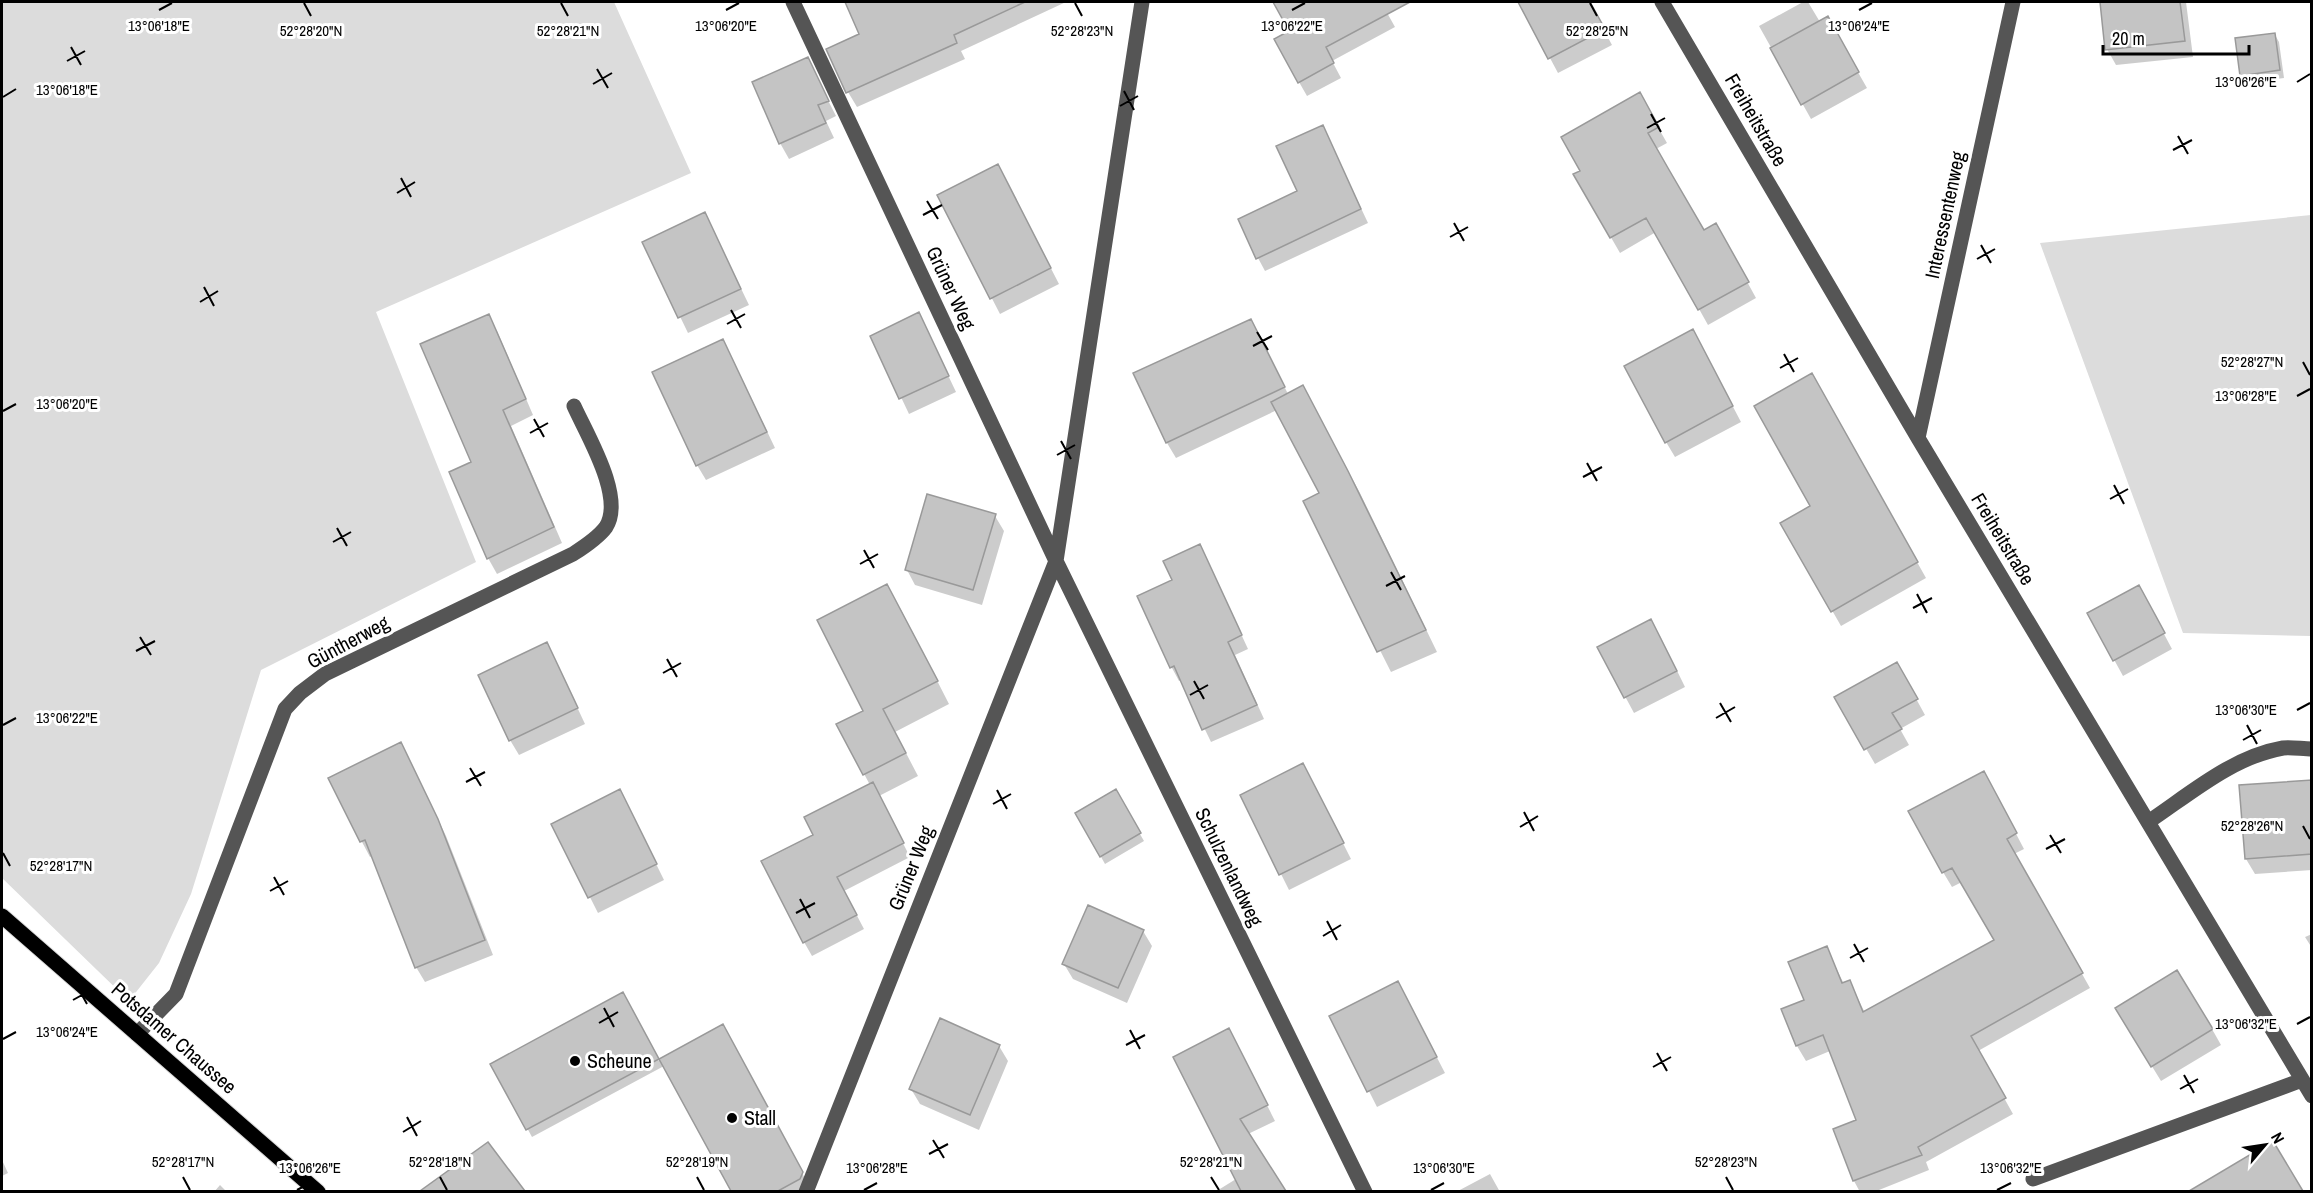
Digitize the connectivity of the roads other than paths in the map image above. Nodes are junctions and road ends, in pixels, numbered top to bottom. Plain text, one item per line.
1 (793, 2) edge
2 (1142, 2) edge
3 (1662, 2) edge
4 (2013, 2) edge
5 (574, 406) dead end
6 (1918, 438) junction
7 (1056, 561) junction
8 (2312, 749) edge
9 (2148, 822) junction
10 (2, 916) edge
11 (137, 1034) junction
12 (2302, 1080) junction
13 (2312, 1096) edge
14 (2033, 1179) dead end
15 (318, 1191) edge
16 (806, 1191) edge
17 (1365, 1191) edge

1 - 7 street, Grüner Weg
2 - 7 street, Grüner Weg
3 - 6 street, Freiheitstraße
4 - 6 street, Interessentenweg
5 - 11 street, Güntherweg
6 - 9 street, Freiheitstraße
7 - 16 street, Grüner Weg
7 - 17 street, Schulzenlandweg
8 - 9 street
9 - 12 street, Freiheitstraße
10 - 11 main road, Potsdamer Chaussee
11 - 15 main road, Potsdamer Chaussee
12 - 13 street, Freiheitstraße
12 - 14 street

